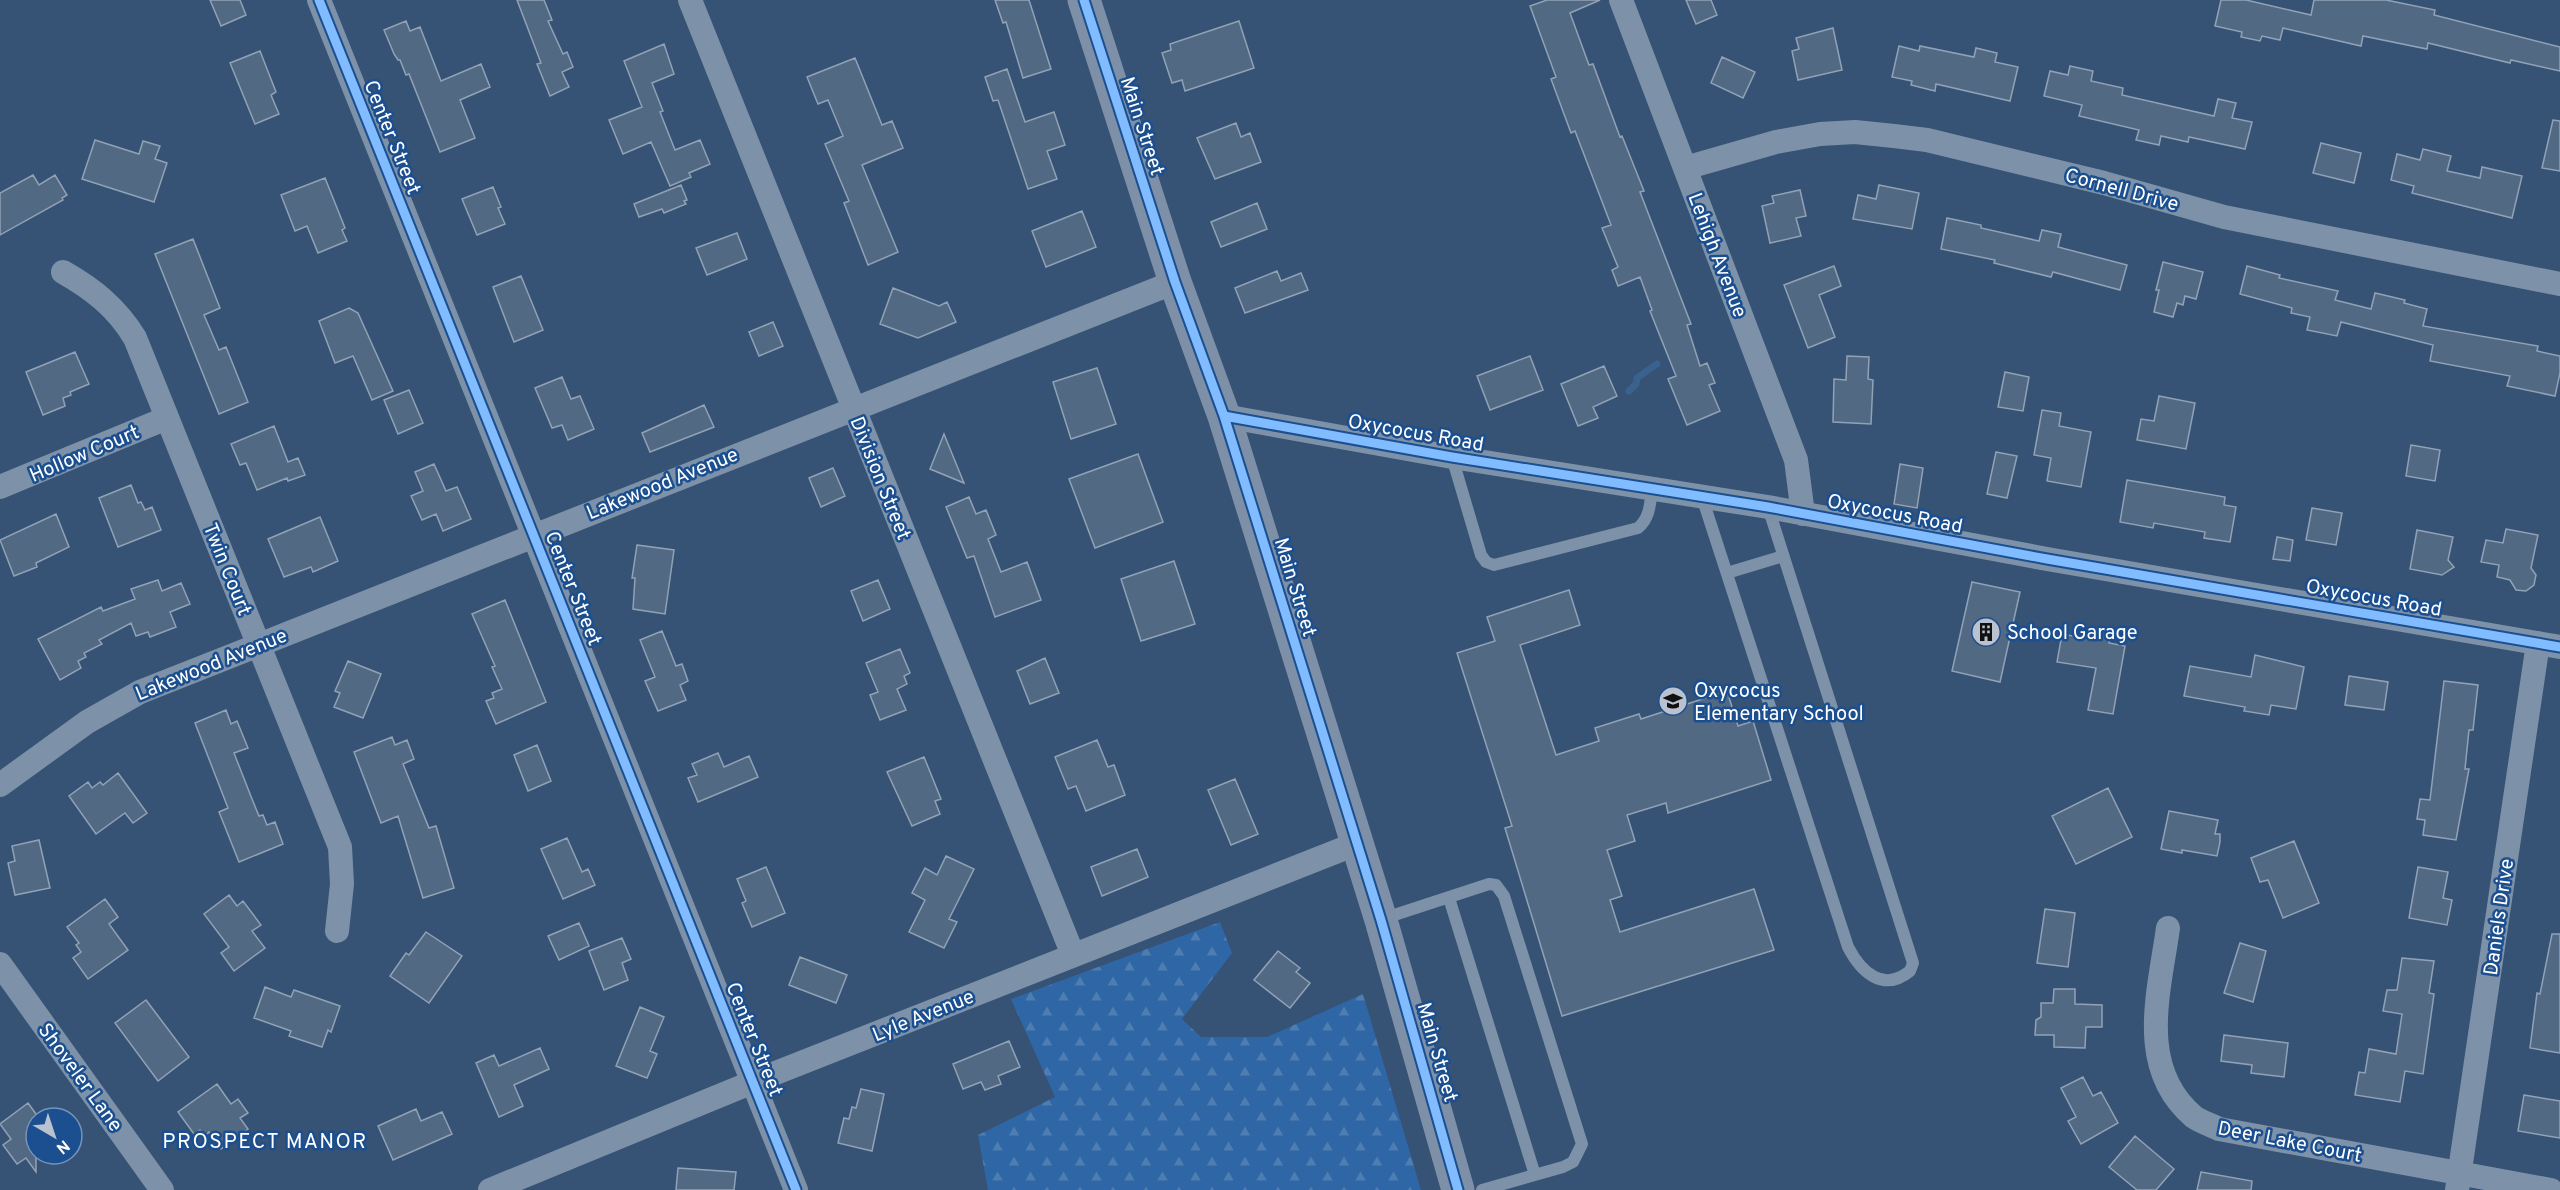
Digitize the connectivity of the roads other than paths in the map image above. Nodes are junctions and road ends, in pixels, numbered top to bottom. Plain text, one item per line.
1 (319, 0) edge
2 (690, 0) edge
3 (1084, 0) edge
4 (1621, 0) edge
5 (1685, 168) junction
6 (63, 272) dead end
7 (1175, 282) junction
8 (2560, 284) edge
9 (853, 408) junction
10 (1224, 416) junction
11 (167, 418) junction
12 (1452, 457) junction
13 (0, 487) edge
14 (1652, 489) junction
15 (1702, 497) junction
16 (1768, 507) junction
17 (1803, 514) junction
18 (533, 534) junction
19 (1783, 556) junction
20 (1727, 573) junction
21 (258, 644) junction
22 (2549, 645) edge
23 (0, 785) edge
24 (1358, 843) junction
25 (1449, 898) junction
26 (1381, 920) junction
27 (2168, 928) dead end
28 (337, 932) dead end
29 (1073, 955) junction
30 (0, 964) edge
31 (753, 1082) junction
32 (1535, 1175) junction
33 (2459, 1181) edge
34 (162, 1190) edge
35 (490, 1190) edge
36 (796, 1190) edge
37 (1458, 1190) edge
38 (1482, 1190) edge
39 (2551, 1190) edge

1 - 18 street, Center Street
2 - 9 street, Division Street
3 - 7 highway, Main Street
4 - 5 street, Lehigh Avenue
5 - 8 street, Cornell Drive
5 - 17 street, Lehigh Avenue
6 - 11 street, Twin Court
7 - 9 street, Lakewood Avenue
7 - 10 highway, Main Street
9 - 18 street, Lakewood Avenue
9 - 29 street, Division Street
10 - 12 street, Oxycocus Road
10 - 24 highway, Main Street
11 - 13 street, Hollow Court
11 - 21 street, Twin Court
12 - 14 street, Oxycocus Road
12 - 14 lane
14 - 15 street, Oxycocus Road
15 - 16 street, Oxycocus Road
15 - 20 lane
16 - 17 street, Oxycocus Road
16 - 19 lane
17 - 22 street, Oxycocus Road
18 - 21 street, Lakewood Avenue
18 - 31 street, Center Street
19 - 20 lane
19 - 20 lane
21 - 23 street, Lakewood Avenue
21 - 28 street, Twin Court
22 - 33 street, Daniels Drive
24 - 26 highway, Main Street
24 - 29 street, Lyle Avenue
25 - 26 lane
25 - 32 lane
25 - 32 lane
26 - 37 highway, Main Street
27 - 33 street, Deer Lake Court
29 - 31 street, Lyle Avenue
30 - 34 street, Shoveler Lane
31 - 35 street, Lyle Avenue
31 - 36 street, Center Street
32 - 38 lane
33 - 39 street, Deer Lake Court

